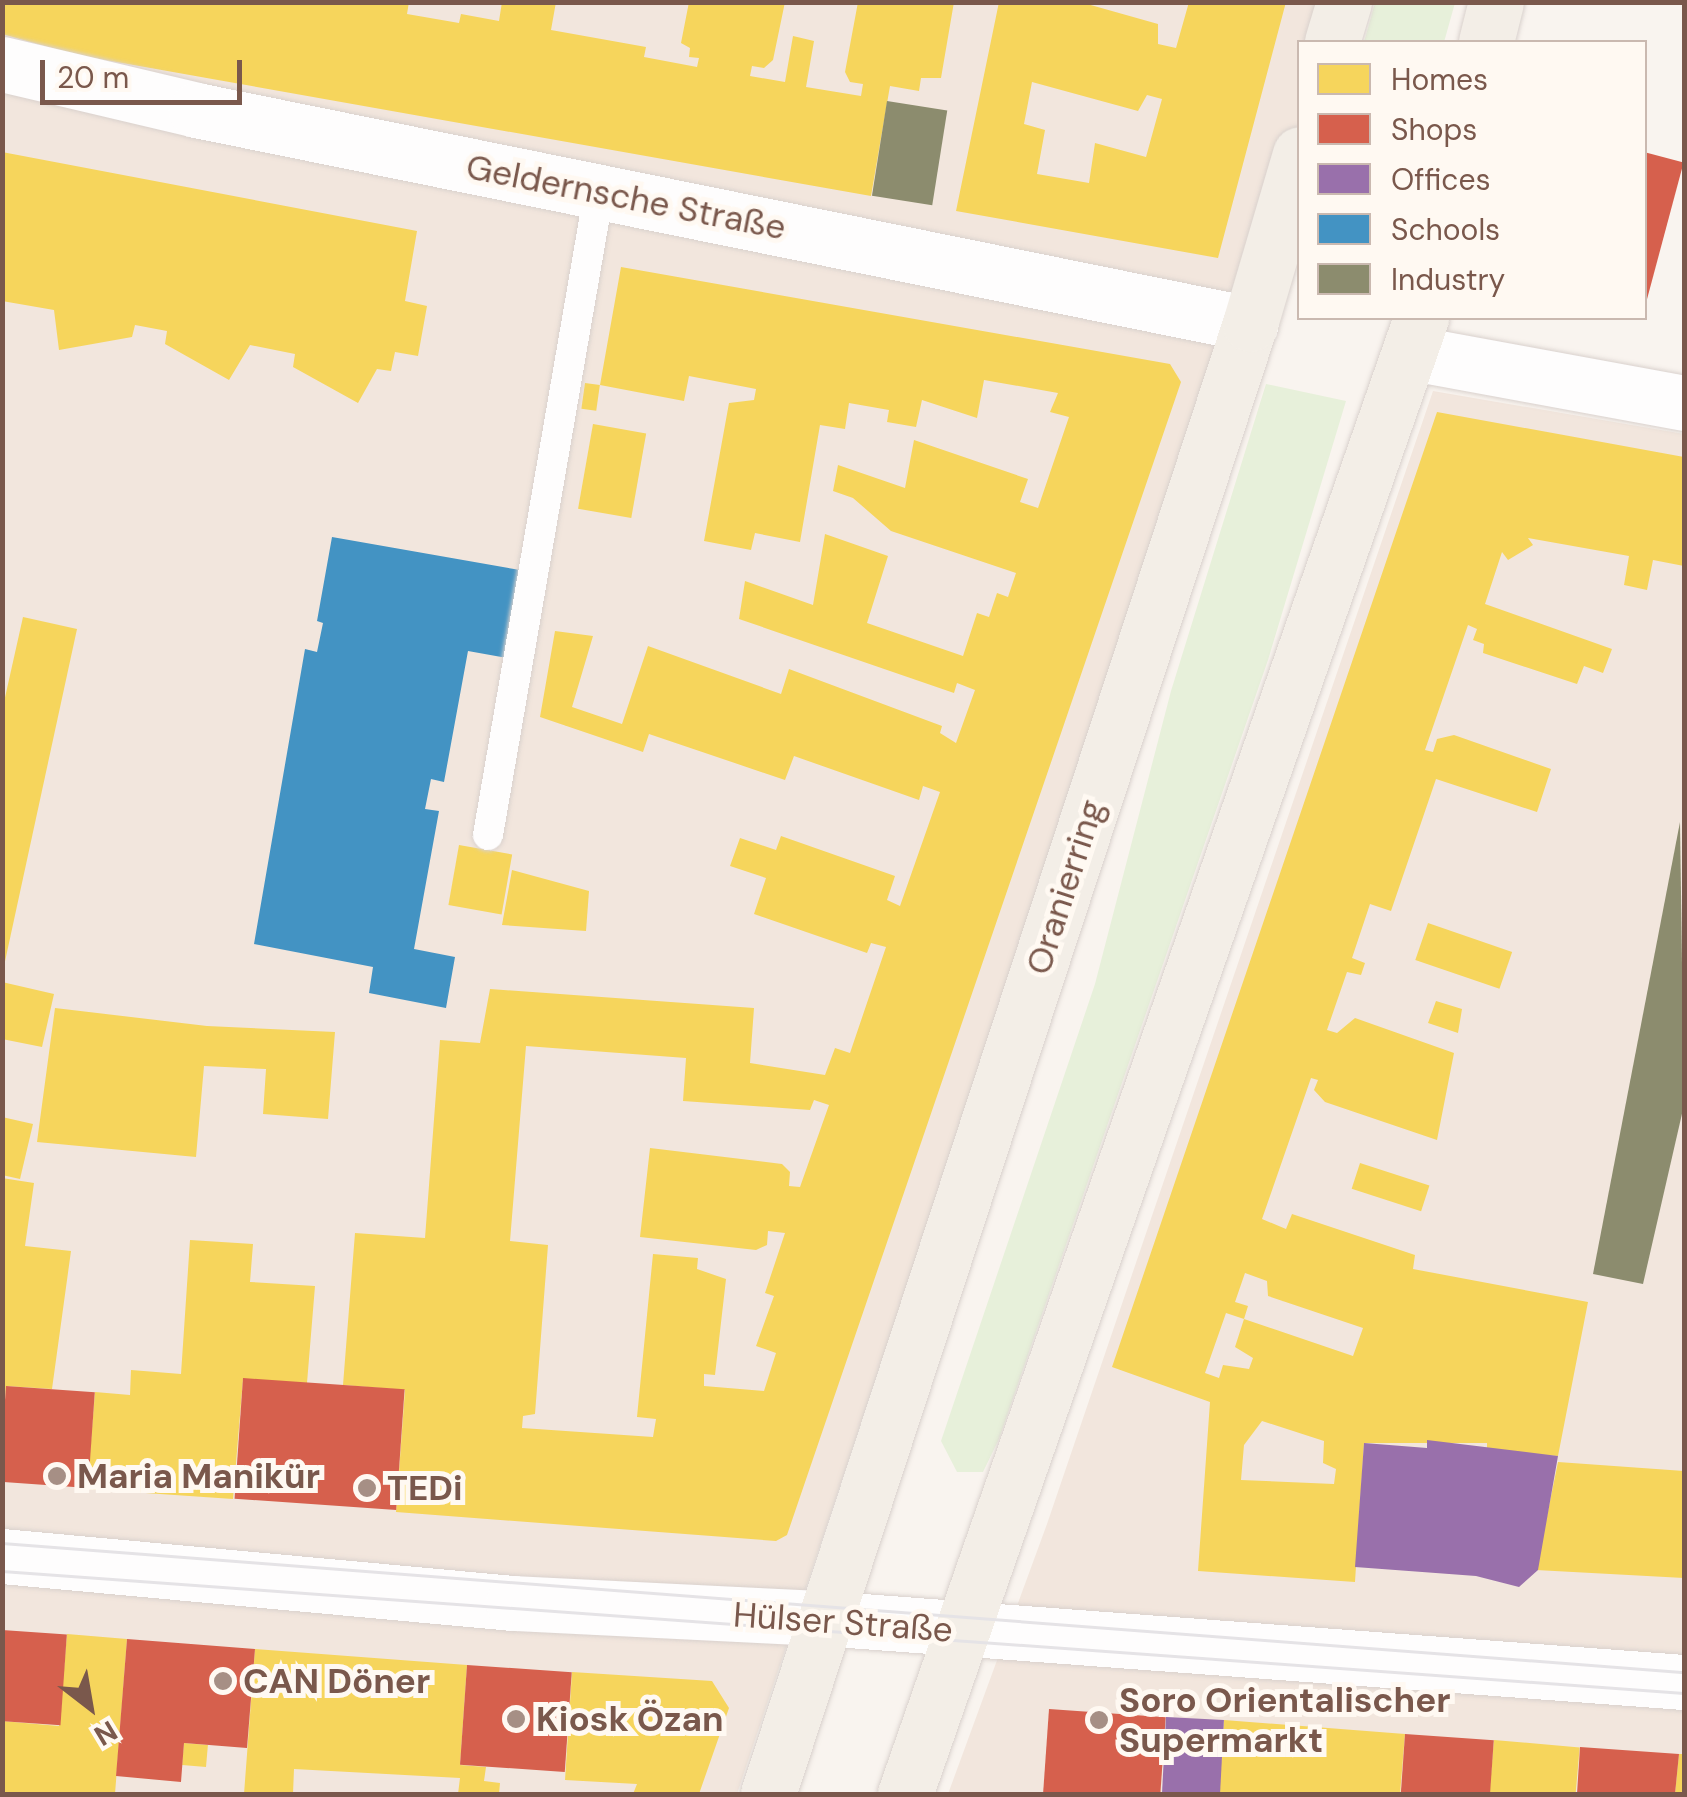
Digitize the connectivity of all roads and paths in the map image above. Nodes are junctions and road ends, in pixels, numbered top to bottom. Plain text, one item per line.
1 (1344, 2) edge
2 (1496, 2) edge
3 (1333, 40) edge
4 (1486, 40) edge
5 (2, 64) edge
6 (1297, 164) edge
7 (599, 192) junction
8 (1250, 324) junction
9 (1416, 335) edge
10 (1684, 403) edge
11 (488, 835) dead end
12 (2, 1556) edge
13 (822, 1618) junction
14 (961, 1630) junction
15 (1684, 1682) edge
16 (768, 1794) edge
17 (905, 1794) edge

1 - 3 main road
2 - 4 main road
5 - 7 street, Geldernsche Straße
6 - 8 main road, Oranierring
7 - 8 street, Geldernsche Straße
7 - 11 lane
8 - 13 main road, Oranierring
9 - 10 street
9 - 14 main road
12 - 13 street, Hülser Straße
13 - 14 street, Hülser Straße
13 - 16 main road, Oranierring
14 - 15 street, Hülser Straße
14 - 17 main road

